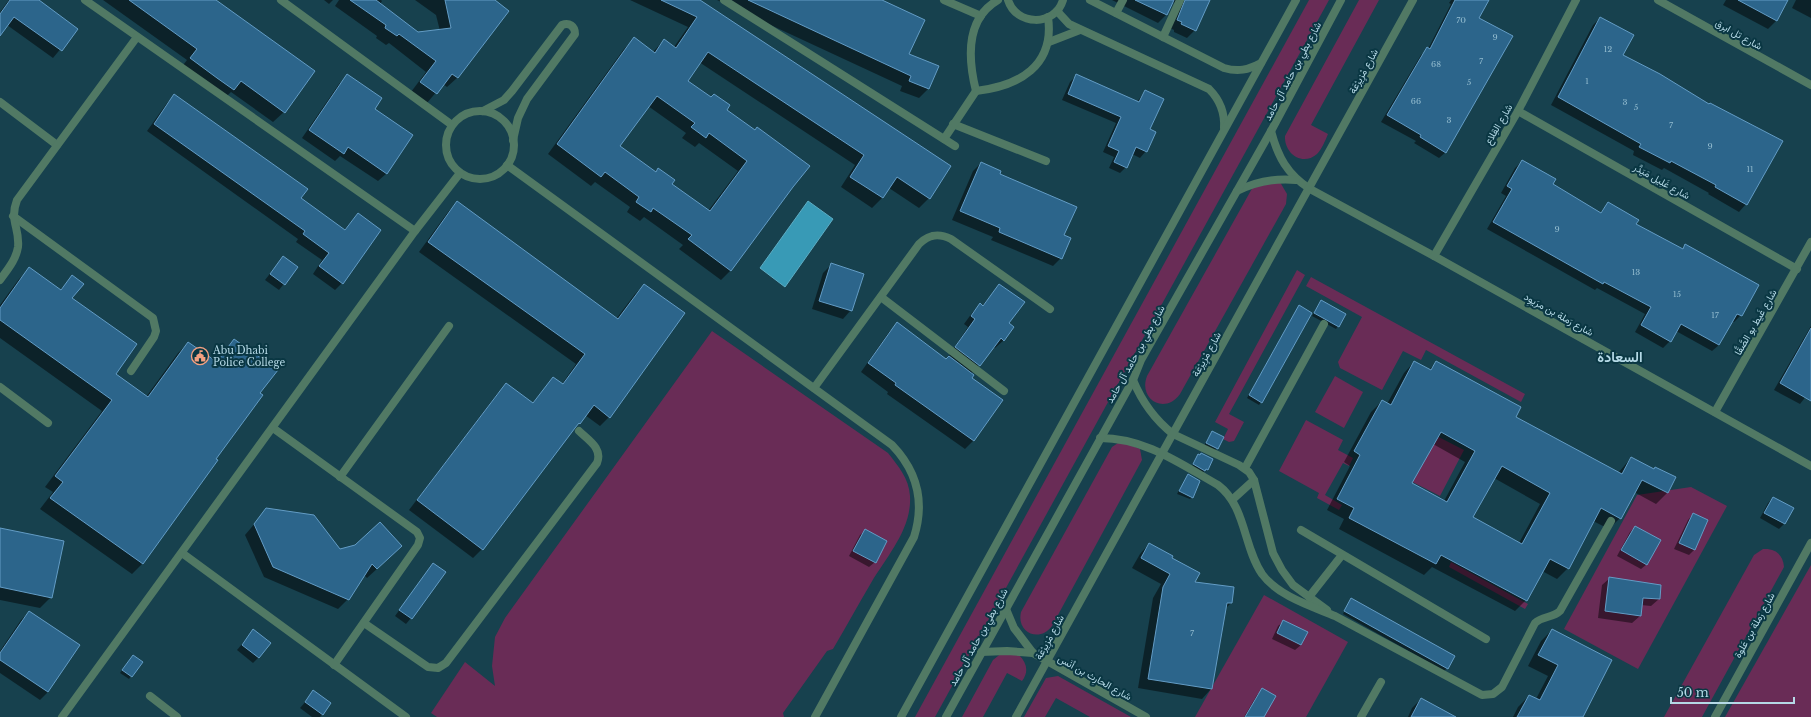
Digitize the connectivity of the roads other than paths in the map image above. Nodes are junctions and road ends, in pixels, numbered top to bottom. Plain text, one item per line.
1 (85, 0) edge
2 (281, 0) edge
3 (724, 0) edge
4 (944, 0) edge
5 (998, 0) edge
6 (1008, 0) edge
7 (1090, 0) edge
8 (1122, 0) edge
9 (1180, 0) edge
10 (1296, 0) edge
11 (1341, 0) edge
12 (1413, 0) edge
13 (1576, 0) edge
14 (1658, 0) edge
15 (1063, 1) edge
16 (1057, 11) junction
17 (1116, 13) junction
18 (981, 16) junction
19 (1048, 18) junction
20 (1080, 30) junction
21 (137, 36) junction
22 (1163, 37) junction
23 (1049, 42) junction
24 (1261, 63) junction
25 (1811, 85) edge
26 (976, 91) junction
27 (0, 102) edge
28 (1518, 111) junction
29 (483, 112) junction
30 (953, 124) junction
31 (452, 125) junction
32 (1224, 128) junction
33 (1271, 131) junction
34 (944, 139) junction
35 (513, 140) junction
36 (57, 145) junction
37 (955, 146) dead end
38 (1046, 161) dead end
39 (507, 165) junction
40 (460, 173) junction
41 (1296, 180) junction
42 (1310, 189) junction
43 (1237, 191) junction
44 (13, 216) junction
45 (416, 231) junction
46 (1811, 242) edge
47 (1434, 256) junction
48 (1797, 269) junction
49 (0, 280) edge
50 (880, 297) junction
51 (1050, 309) dead end
52 (1324, 324) dead end
53 (449, 326) dead end
54 (131, 370) dead end
55 (1133, 380) junction
56 (0, 387) edge
57 (814, 388) junction
58 (1004, 391) dead end
59 (1715, 412) junction
60 (48, 423) dead end
61 (273, 428) junction
62 (578, 431) dead end
63 (1173, 434) junction
64 (1100, 438) junction
65 (1162, 454) junction
66 (1811, 466) edge
67 (1245, 468) junction
68 (340, 476) junction
69 (1254, 480) junction
70 (1232, 500) junction
71 (1611, 521) dead end
72 (1301, 530) dead end
73 (1811, 543) edge
74 (182, 553) junction
75 (1342, 554) junction
76 (1309, 597) junction
77 (1006, 609) junction
78 (1335, 616) junction
79 (364, 623) junction
80 (1486, 639) dead end
81 (981, 652) junction
82 (1033, 653) junction
83 (1047, 661) junction
84 (334, 664) junction
85 (1381, 682) dead end
86 (150, 696) dead end
87 (62, 717) edge
88 (177, 717) edge
89 (406, 717) edge
90 (815, 717) edge
91 (901, 717) edge
92 (946, 717) edge
93 (1016, 717) edge
94 (1146, 717) edge
95 (1362, 717) edge
96 (1715, 717) edge

1 - 21 street
2 - 31 street
3 - 34 street
4 - 18 street
5 - 18 street
6 - 19 street
7 - 17 street
8 - 17 street
9 - 22 street
10 - 24 street
11 - 33 street, شارع بطي بن حامد آل حامد
12 - 42 street, شارع مْزِيرْعَة
13 - 28 street, شارع القِلاع
14 - 25 street, شارع تل ابرق
15 - 16 street
16 - 19 street
16 - 20 street
17 - 22 street
18 - 26 street
19 - 23 street
20 - 23 street
20 - 32 street
21 - 36 street
21 - 45 street
22 - 24 street
23 - 26 street
24 - 32 street
26 - 30 street
27 - 36 street
28 - 47 street, شارع القِلاع
28 - 48 street, شارع غَلِيل مَيَدَّر
29 - 31 street
29 - 35 street
29 - 35 street
30 - 34 street
30 - 38 street
31 - 40 street
32 - 91 street
33 - 41 street, شارع رَملة بن مرَيوِد
33 - 43 street, شارع بطي بن حامد آل حامد
34 - 37 street
35 - 39 street
36 - 44 street
39 - 40 street
39 - 57 street
40 - 45 street
41 - 42 street, شارع رَملة بن مرَيوِد
41 - 43 street
42 - 47 street, شارع رَملة بن مرَيوِد
42 - 63 street, شارع مْزِيرْعَة
43 - 55 street, شارع بطي بن حامد آل حامد
44 - 49 street
44 - 54 street
45 - 61 street
46 - 48 street, شارع غَيط بو الصَّقَّا
47 - 59 street, شارع رَملة بن مرَيوِد
48 - 59 street, شارع غَيط بو الصَّقَّا
50 - 51 street
50 - 57 street
50 - 58 street
52 - 67 street
53 - 68 street
55 - 63 street
55 - 64 street, شارع بطي بن حامد آل حامد
56 - 60 street
57 - 90 street
59 - 66 street, شارع رَملة بن مرَيوِد
61 - 68 street
61 - 74 street
62 - 79 street
63 - 65 street, شارع مْزِيرْعَة
63 - 67 street
64 - 65 street
64 - 77 street, شارع بطي بن حامد آل حامد
65 - 70 street
65 - 83 street, شارع مْزِيرْعَة
67 - 69 street
68 - 79 street
69 - 70 street
69 - 76 street
70 - 78 street
71 - 78 street
72 - 75 street
73 - 96 street, شارع رَملة بن عَلوة
74 - 84 street
74 - 87 street
75 - 76 street
75 - 80 street
76 - 78 street
77 - 81 street, شارع بطي بن حامد آل حامد
77 - 82 street, شارع الحارِث بن أنَس
79 - 84 street
81 - 82 street, شارع الحارِث بن أنَس
81 - 92 street, شارع بطي بن حامد آل حامد
82 - 83 street, شارع الحارِث بن أنَس
83 - 93 street, شارع مْزِيرْعَة
83 - 94 street, شارع الحارِث بن أنَس
84 - 89 street
85 - 95 street
86 - 88 street

